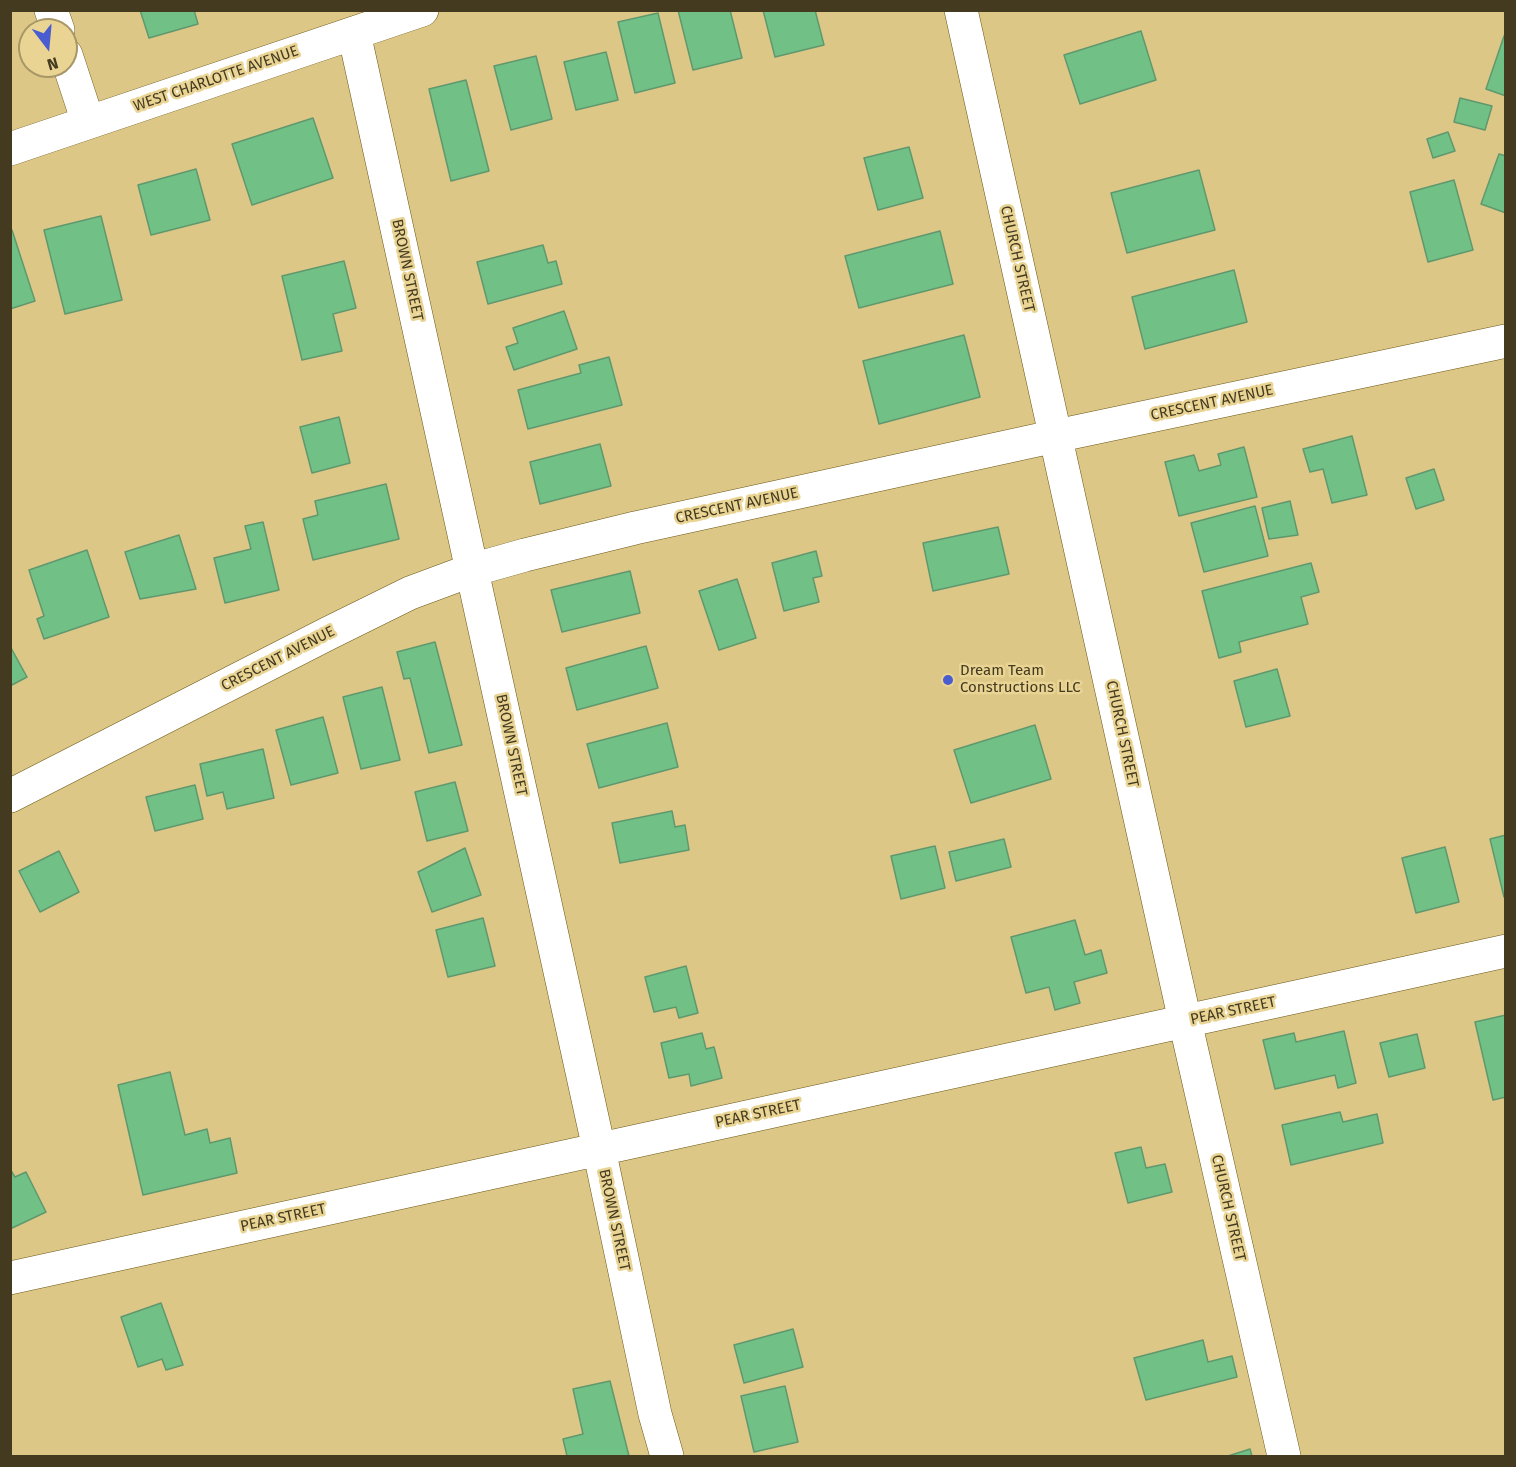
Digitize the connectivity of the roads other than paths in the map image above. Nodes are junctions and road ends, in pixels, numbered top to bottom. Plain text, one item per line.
1 (422, 10) edge
2 (961, 10) edge
3 (354, 33) junction
4 (74, 78) edge
5 (88, 122) junction
6 (10, 148) edge
7 (1506, 342) edge
8 (1056, 436) junction
9 (472, 570) junction
10 (10, 796) edge
11 (1506, 951) edge
12 (1185, 1021) junction
13 (599, 1149) junction
14 (10, 1278) edge
15 (667, 1456) edge
16 (1284, 1456) edge

1 - 3 street, WEST CHARLOTTE AVENUE
2 - 8 street, CHURCH STREET
3 - 5 street, WEST CHARLOTTE AVENUE
3 - 9 street, BROWN STREET
4 - 5 street
5 - 6 street, WEST CHARLOTTE AVENUE
7 - 8 street, CRESCENT AVENUE
8 - 9 street, CRESCENT AVENUE
8 - 12 street, CHURCH STREET
9 - 10 street, CRESCENT AVENUE
9 - 13 street, BROWN STREET
11 - 12 street, PEAR STREET
12 - 13 street, PEAR STREET
12 - 16 street, CHURCH STREET
13 - 14 street, PEAR STREET
13 - 15 street, BROWN STREET

